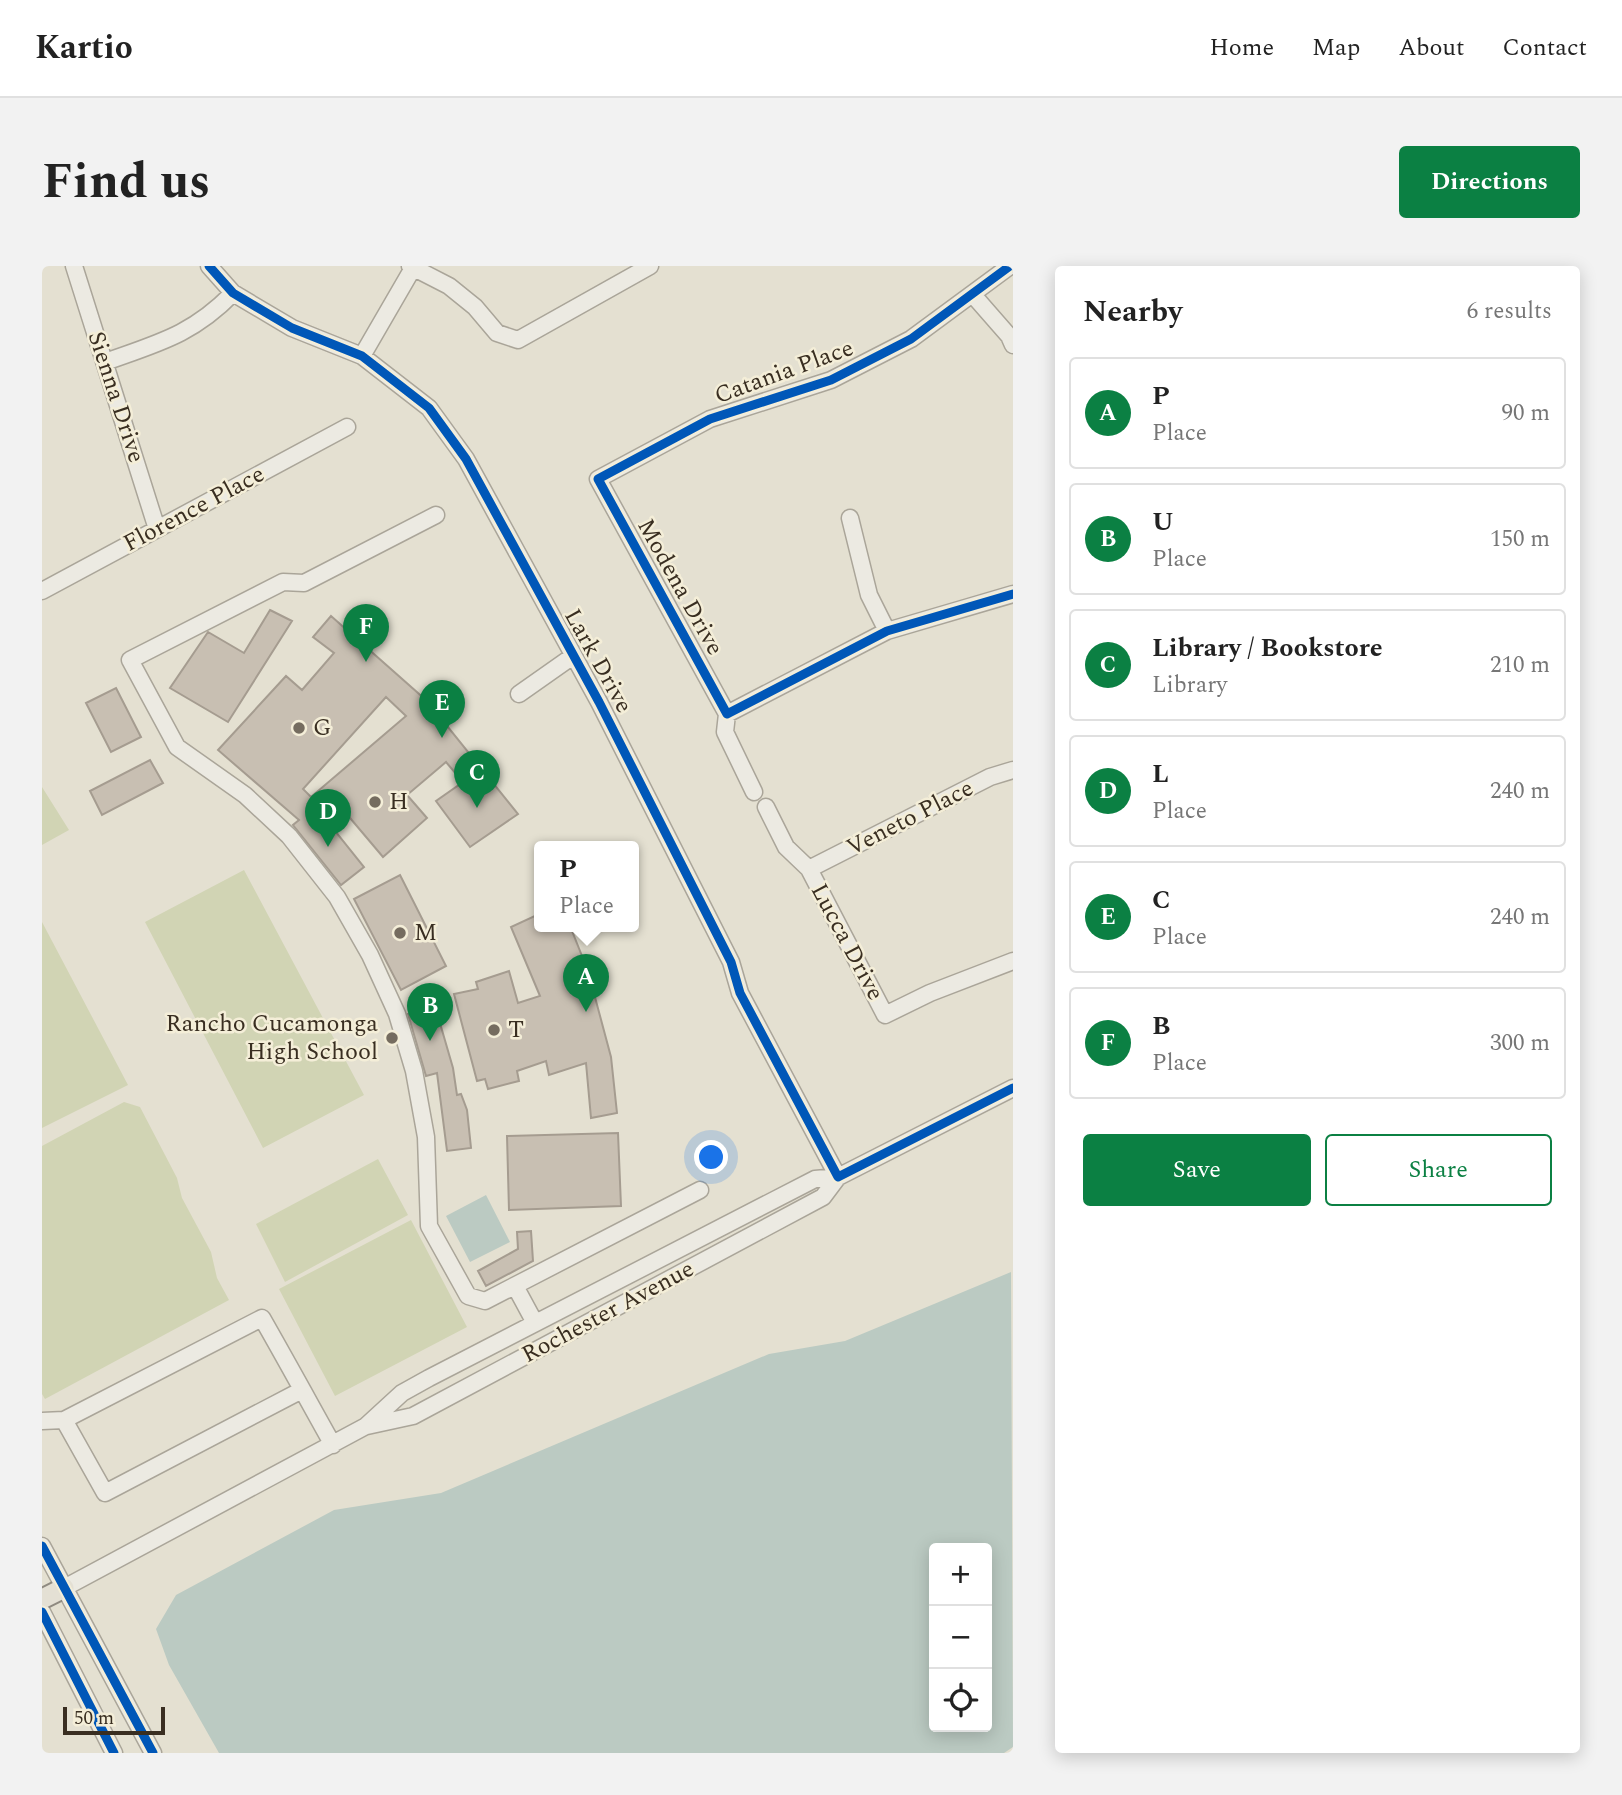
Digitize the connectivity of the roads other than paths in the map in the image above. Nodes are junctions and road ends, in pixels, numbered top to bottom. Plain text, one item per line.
1 (74, 266) edge
2 (209, 266) edge
3 (650, 266) edge
4 (1010, 266) edge
5 (411, 267) edge
6 (233, 293) junction
7 (974, 296) junction
8 (1013, 345) edge
9 (362, 356) junction
10 (105, 362) junction
11 (347, 428) dead end
12 (598, 479) joint
13 (436, 514) dead end
14 (850, 518) dead end
15 (157, 529) junction
16 (42, 591) edge
17 (1013, 594) edge
18 (887, 631) junction
19 (573, 656) junction
20 (520, 694) dead end
21 (727, 715) junction
22 (1013, 770) edge
23 (754, 792) dead end
24 (766, 807) dead end
25 (809, 869) junction
26 (1013, 961) edge
27 (1013, 1088) edge
28 (838, 1177) junction
29 (700, 1190) dead end
30 (515, 1286) junction
31 (535, 1324) junction
32 (302, 1390) junction
33 (64, 1420) junction
34 (42, 1422) edge
35 (366, 1426) junction
36 (332, 1445) junction
37 (42, 1546) edge
38 (64, 1588) junction
39 (42, 1599) edge
40 (42, 1612) edge
41 (114, 1753) edge
42 (153, 1753) edge

1 - 10 street, Sienna Drive
2 - 6 street, Lark Drive
3 - 5 street
4 - 7 street, Catania Place
5 - 9 street
6 - 9 street, Lark Drive
6 - 10 street
7 - 8 street
7 - 12 street, Catania Place
9 - 19 street, Lark Drive
10 - 15 street, Sienna Drive
11 - 15 street, Florence Place
12 - 21 street, Modena Drive
13 - 30 street
14 - 18 street
15 - 16 street, Florence Place
17 - 18 street
18 - 21 street
19 - 20 street
19 - 28 street, Lark Drive
21 - 23 street, Modena Drive
22 - 25 street, Veneto Place
24 - 25 street, Lucca Drive
25 - 26 street, Lucca Drive
27 - 28 street, Rochester Avenue
28 - 31 street, Rochester Avenue
28 - 35 street, Rochester Avenue
29 - 30 street
30 - 31 street
31 - 35 street, Rochester Avenue
32 - 33 street
32 - 33 street
32 - 36 street
33 - 34 street
35 - 36 street, Rochester Avenue
36 - 38 street, Rochester Avenue
37 - 38 street
38 - 39 main road, Rochester Avenue
38 - 42 street
40 - 41 street

